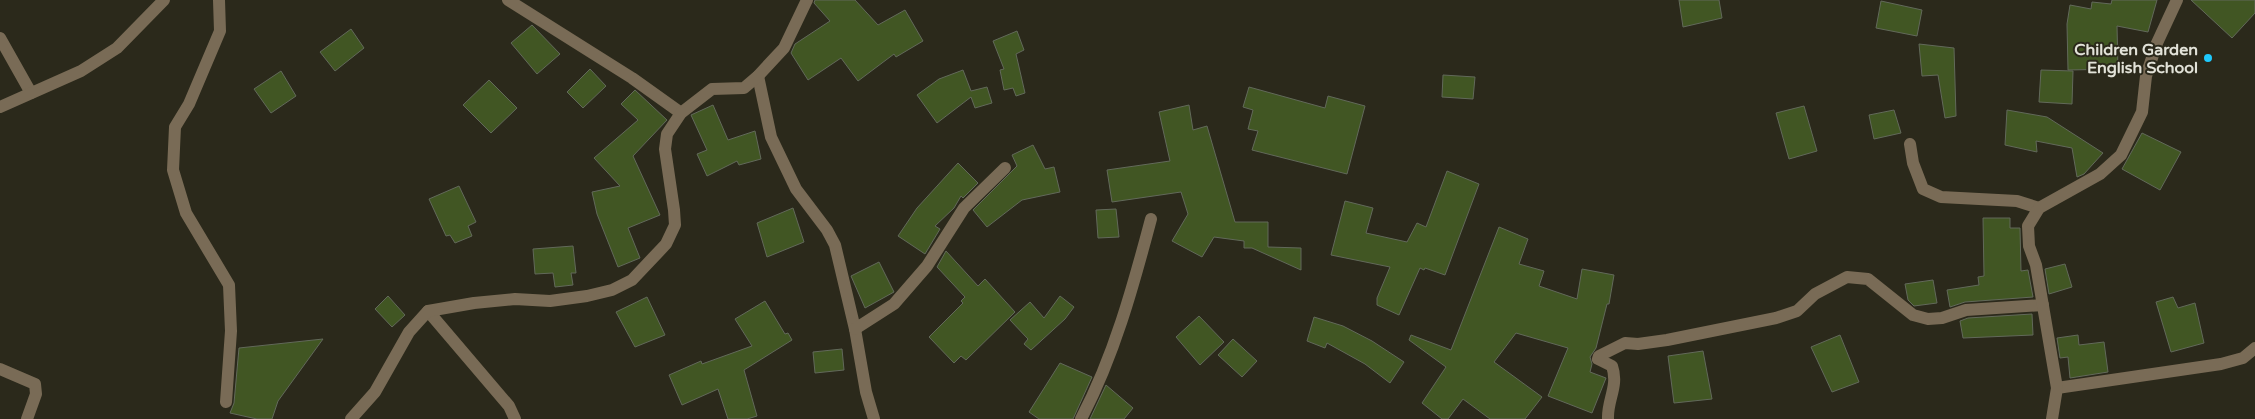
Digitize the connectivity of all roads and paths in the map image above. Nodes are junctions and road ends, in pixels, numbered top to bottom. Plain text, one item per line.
1 (164, 0) edge
2 (219, 0) edge
3 (508, 0) edge
4 (807, 0) edge
5 (2177, 0) edge
6 (0, 38) edge
7 (758, 76) junction
8 (32, 94) junction
9 (0, 107) edge
10 (681, 113) junction
11 (1910, 144) dead end
12 (1005, 168) dead end
13 (2039, 208) junction
14 (1151, 219) dead end
15 (2043, 305) junction
16 (428, 311) junction
17 (855, 329) junction
18 (2255, 348) edge
19 (0, 369) edge
20 (2057, 388) junction
21 (226, 402) dead end
22 (27, 419) edge
23 (352, 419) edge
24 (515, 419) edge
25 (874, 419) edge
26 (1081, 419) edge
27 (1608, 419) edge
28 (2052, 419) edge

1 - 8 street
2 - 21 street
3 - 10 street
4 - 7 street
5 - 13 street
6 - 8 street
7 - 10 street
7 - 17 street
8 - 9 street
10 - 16 street
11 - 13 street
12 - 17 street
13 - 15 street
14 - 26 street
15 - 20 street
15 - 27 street
16 - 23 street
16 - 24 street
17 - 25 street
18 - 20 street
19 - 22 street
20 - 28 street

